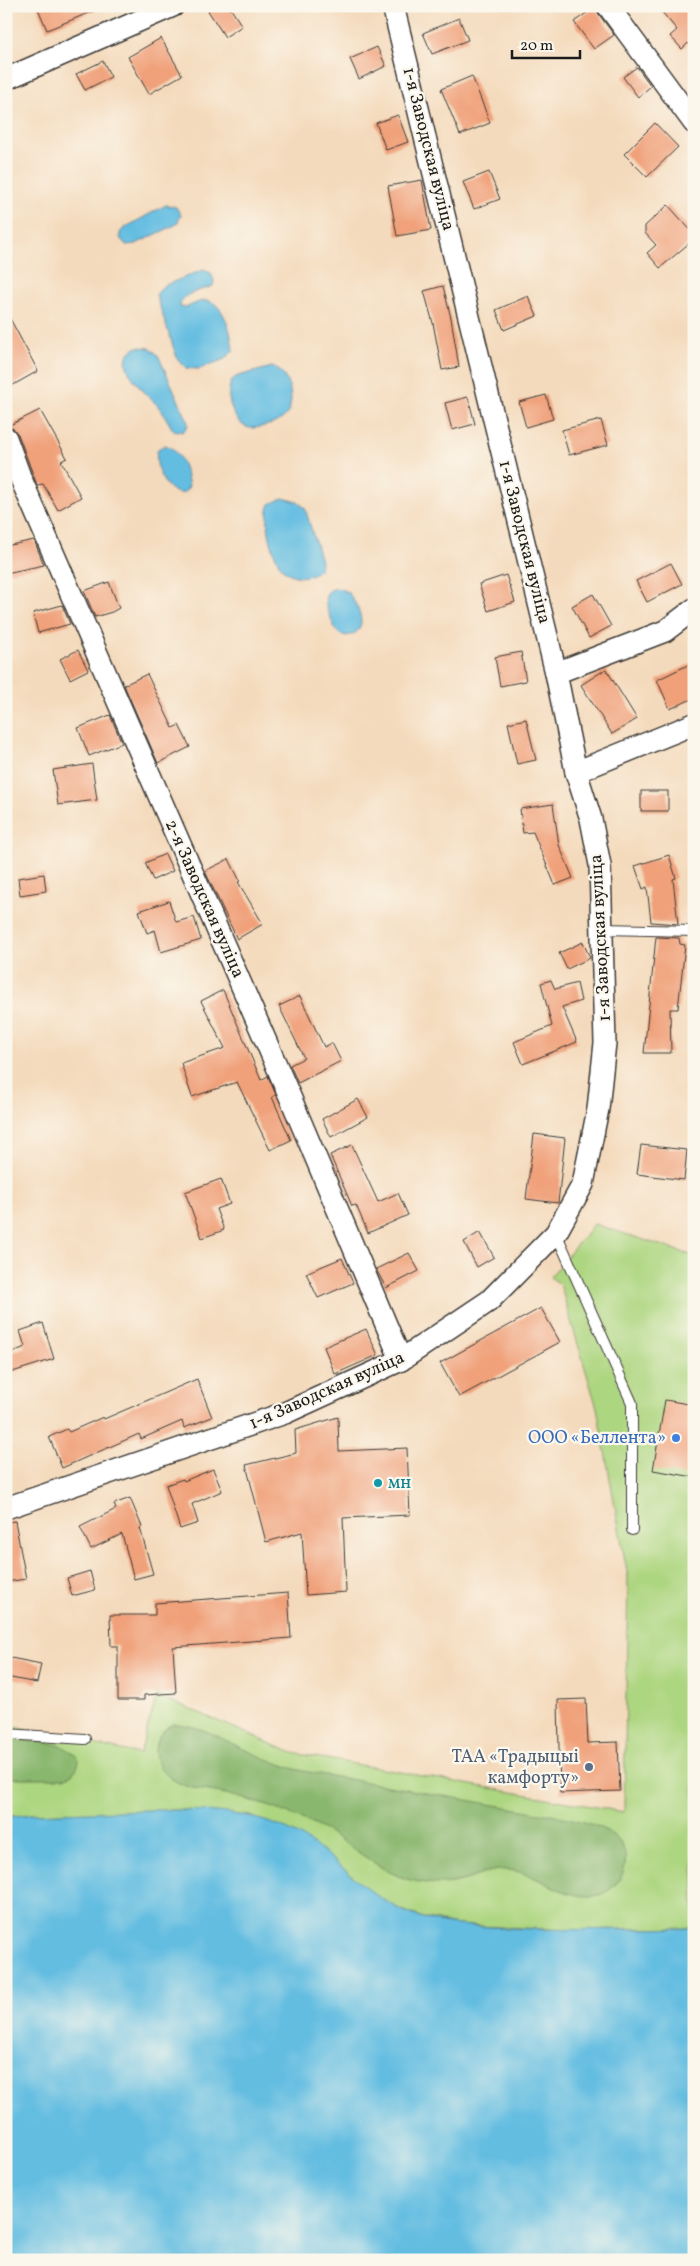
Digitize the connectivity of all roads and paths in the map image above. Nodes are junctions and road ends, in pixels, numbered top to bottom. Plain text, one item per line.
1 (173, 6) edge
2 (393, 6) edge
3 (608, 6) edge
4 (6, 78) edge
5 (694, 123) edge
6 (6, 438) edge
7 (694, 609) edge
8 (556, 673) junction
9 (694, 724) edge
10 (576, 772) junction
11 (603, 929) junction
12 (694, 931) edge
13 (556, 1233) junction
14 (401, 1360) junction
15 (6, 1508) edge
16 (632, 1530) dead end
17 (6, 1734) edge
18 (85, 1738) dead end

1 - 4 street
2 - 8 street, 1-я Заводская вуліца
3 - 5 street
6 - 14 street, 2-я Заводская вуліца
7 - 8 street
8 - 10 street, 1-я Заводская вуліца
9 - 10 street
10 - 11 street, 1-я Заводская вуліца
11 - 12 lane
11 - 13 street, 1-я Заводская вуліца
13 - 14 street, 1-я Заводская вуліца
13 - 16 lane
14 - 15 street, 1-я Заводская вуліца
17 - 18 lane

